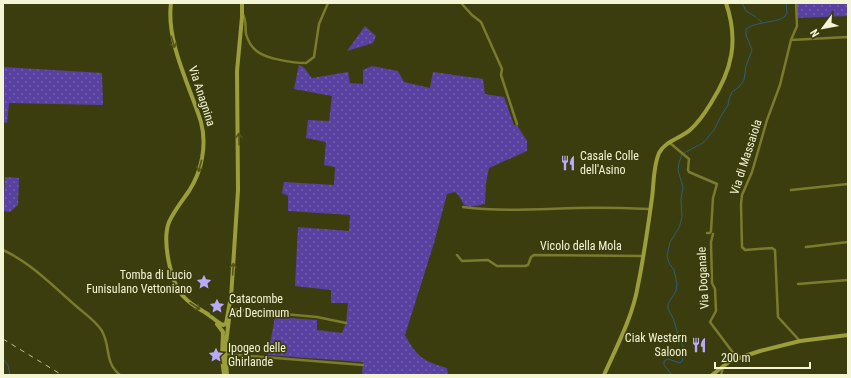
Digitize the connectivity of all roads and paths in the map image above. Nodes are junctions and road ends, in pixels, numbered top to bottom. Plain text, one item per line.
1 (171, 3) edge
2 (242, 3) edge
3 (328, 3) edge
4 (461, 3) edge
5 (726, 3) edge
6 (796, 3) edge
7 (242, 13) junction
8 (848, 37) edge
9 (791, 40) junction
10 (517, 124) dead end
11 (670, 143) junction
12 (848, 184) edge
13 (791, 190) dead end
14 (463, 207) dead end
15 (650, 208) junction
16 (707, 216) dead end
17 (712, 216) junction
18 (707, 233) dead end
19 (713, 234) dead end
20 (848, 242) edge
21 (806, 247) dead end
22 (3, 250) edge
23 (457, 255) dead end
24 (643, 256) junction
25 (848, 280) edge
26 (798, 284) dead end
27 (231, 296) junction
28 (230, 309) junction
29 (209, 315) junction
30 (346, 324) dead end
31 (848, 335) edge
32 (800, 340) junction
33 (225, 354) junction
34 (737, 358) junction
35 (363, 365) dead end
36 (724, 365) junction
37 (714, 374) edge
38 (120, 375) edge
39 (226, 375) edge
40 (604, 375) edge
41 (721, 375) edge

1 -> 29 main road, Via Anagnina
2 - 7 main road, Via Anagnina
3 - 7 street
4 - 10 street
5 - 11 main road
6 - 9 street, Via di Massaiola
27 -> 7 main road, Via Anagnina
8 - 9 street
9 - 32 street, Via di Massaiola
11 - 15 main road
11 - 17 street
12 - 13 street
14 - 15 street
15 - 24 main road
16 - 17 street
17 - 18 street
19 - 34 street, Via Doganale
20 - 21 street
22 - 38 street
23 - 24 street, Vicolo della Mola
24 - 40 main road
25 - 26 street
27 - 28 main road, Via Anagnina
27 - 29 main road, Via Anagnina
28 - 30 street
28 - 33 main road, Via Anagnina
29 - 39 main road, Via Anagnina
31 - 32 main road
32 - 34 main road
33 - 35 street
33 - 39 main road, Via Anagnina
34 - 36 main road
36 - 37 main road
36 - 41 street

